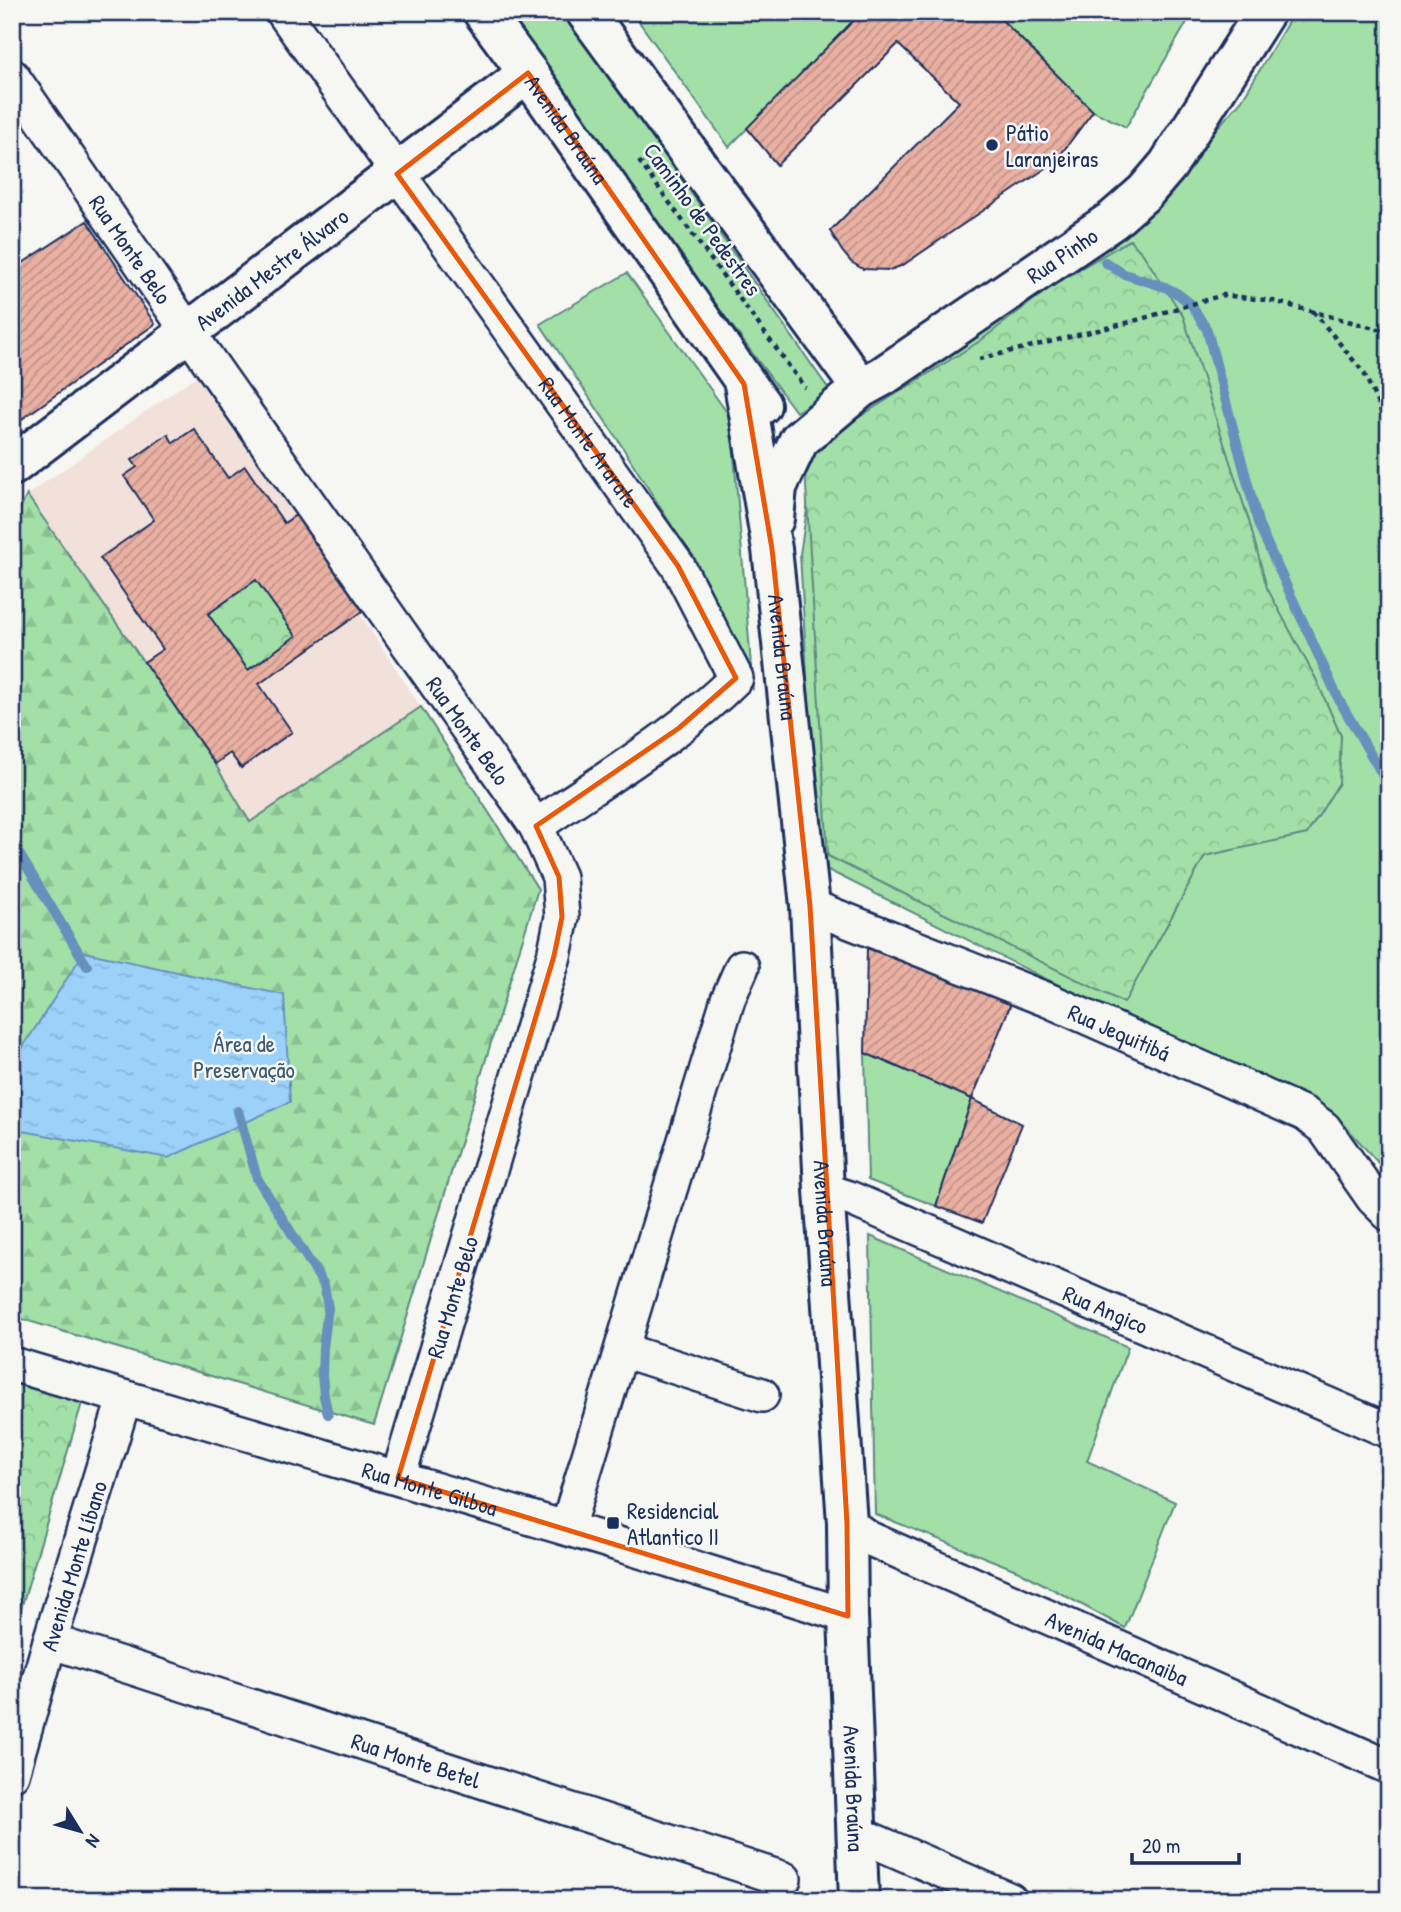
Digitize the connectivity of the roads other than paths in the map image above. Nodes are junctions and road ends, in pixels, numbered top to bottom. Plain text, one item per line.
1 (283, 12) edge
2 (483, 12) edge
3 (586, 12) edge
4 (1265, 12) edge
5 (528, 73) junction
6 (12, 76) edge
7 (397, 174) junction
8 (187, 330) junction
9 (853, 377) junction
10 (744, 384) junction
11 (799, 440) junction
12 (12, 466) edge
13 (772, 549) junction
14 (536, 826) junction
15 (810, 906) junction
16 (742, 967) dead end
17 (824, 1190) junction
18 (1389, 1214) edge
19 (622, 1350) junction
20 (12, 1364) edge
21 (762, 1395) dead end
22 (124, 1399) junction
23 (1389, 1431) edge
24 (398, 1478) junction
25 (848, 1523) junction
26 (567, 1528) junction
27 (848, 1616) junction
28 (50, 1641) junction
29 (1389, 1767) edge
30 (12, 1774) edge
31 (856, 1833) junction
32 (784, 1879) dead end
33 (859, 1900) edge
34 (1010, 1900) edge

1 - 7 street, Rua Monte Ararate
2 - 5 street, Avenida Braúna
3 - 9 street
4 - 9 street, Rua Pinho
5 - 7 street, Avenida Mestre Álvaro
5 - 10 street, Avenida Braúna
6 - 8 street, Rua Monte Belo
7 - 8 street, Avenida Mestre Álvaro
7 - 14 street, Rua Monte Ararate
8 - 12 street, Avenida Mestre Álvaro
8 - 14 street, Rua Monte Belo
9 - 11 street, Rua Pinho
10 - 11 street
10 - 13 street, Avenida Braúna
11 - 13 street, Avenida Braúna
13 - 15 street, Avenida Braúna
14 - 24 street, Rua Monte Belo
15 - 17 street, Avenida Braúna
15 - 18 street, Rua Jequitibá
16 - 19 street
17 - 23 street, Rua Angico
17 - 25 street, Avenida Braúna
19 - 21 street
19 - 26 street
20 - 22 street, Rua Monte Gilboa
22 - 24 street, Rua Monte Gilboa
22 - 28 street, Avenida Monte Líbano
24 - 26 street, Rua Monte Gilboa
25 - 27 street, Avenida Braúna
25 - 29 street, Avenida Macanaiba
26 - 27 street, Rua Monte Gilboa
27 - 31 street, Avenida Braúna
28 - 30 street, Avenida Monte Líbano
28 - 32 street, Rua Monte Betel
31 - 33 street, Avenida Braúna
31 - 34 street

